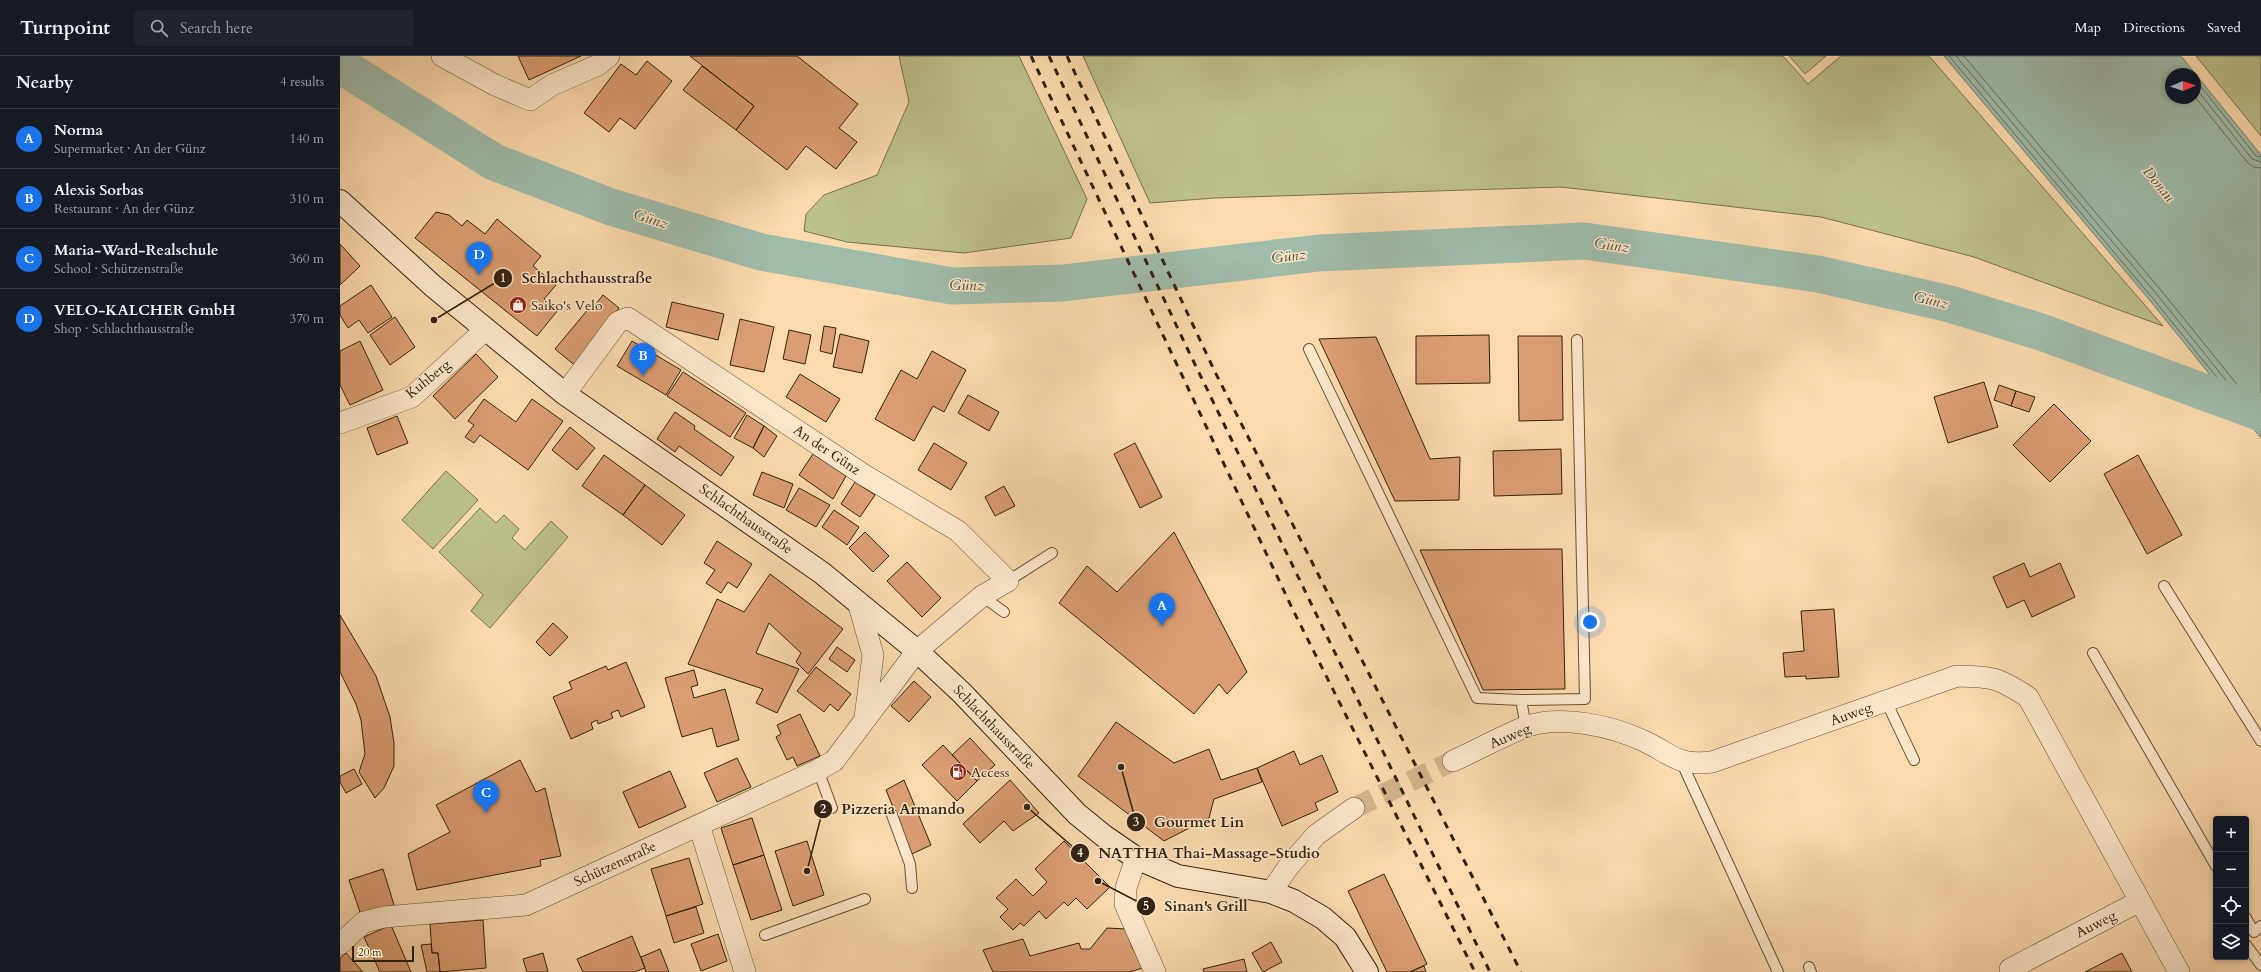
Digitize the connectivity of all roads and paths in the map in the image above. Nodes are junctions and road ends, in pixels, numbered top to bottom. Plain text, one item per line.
1 (442, 56) edge
2 (609, 56) edge
3 (340, 201) edge
4 (486, 330) junction
5 (1577, 340) dead end
6 (1309, 349) dead end
7 (565, 394) junction
8 (340, 423) edge
9 (1052, 553) dead end
10 (1008, 581) junction
11 (2164, 586) dead end
12 (982, 596) junction
13 (858, 602) junction
14 (1004, 612) dead end
15 (917, 651) junction
16 (2093, 653) dead end
17 (1521, 700) junction
18 (1886, 701) junction
19 (865, 719) junction
20 (1526, 727) junction
21 (2261, 741) edge
22 (1914, 760) dead end
23 (1682, 761) junction
24 (1453, 762) tunnel mouth
25 (818, 770) junction
26 (832, 808) dead end
27 (1354, 808) tunnel mouth
28 (892, 815) dead end
29 (699, 825) junction
30 (1136, 858) junction
31 (2213, 861) edge
32 (912, 888) dead end
33 (1271, 892) junction
34 (865, 899) dead end
35 (2140, 901) junction
36 (2249, 923) edge
37 (2254, 932) edge
38 (765, 935) dead end
39 (340, 944) edge
40 (2249, 949) edge
41 (2261, 965) edge
42 (2007, 970) edge
43 (745, 972) edge
44 (1155, 972) edge
45 (1367, 972) edge
46 (1778, 972) edge
47 (2179, 972) edge

1 - 2 street
3 - 4 main road, Schlachthausstraße
4 - 7 main road, Schlachthausstraße
4 - 8 street, Kuhberg
5 - 17 lane
6 - 17 lane
7 - 10 street, An der Günz
7 - 13 main road, Schlachthausstraße
9 - 10 lane
10 - 12 street
11 - 21 lane
12 - 14 lane
12 - 15 street
13 - 15 main road, Schlachthausstraße
13 - 19 street, Schützenstraße
15 - 19 street, Schützenstraße
15 - 30 main road, Schlachthausstraße
16 - 31 lane
17 - 20 lane
18 - 22 lane
18 - 23 street, Auweg
18 - 35 street, Auweg
19 - 25 street, Schützenstraße
20 - 23 street, Auweg
20 - 24 street, Auweg
23 - 46 lane
25 - 26 lane
25 - 29 street, Schützenstraße
27 - 33 street
28 - 32 lane
29 - 39 street, Schützenstraße
29 - 43 street
30 - 33 main road, Schlachthausstraße
30 - 44 street
33 - 45 main road, Schlachthausstraße
34 - 38 lane
35 - 42 street, Auweg
35 - 47 street, Auweg
36 - 37 lane
40 - 41 lane

